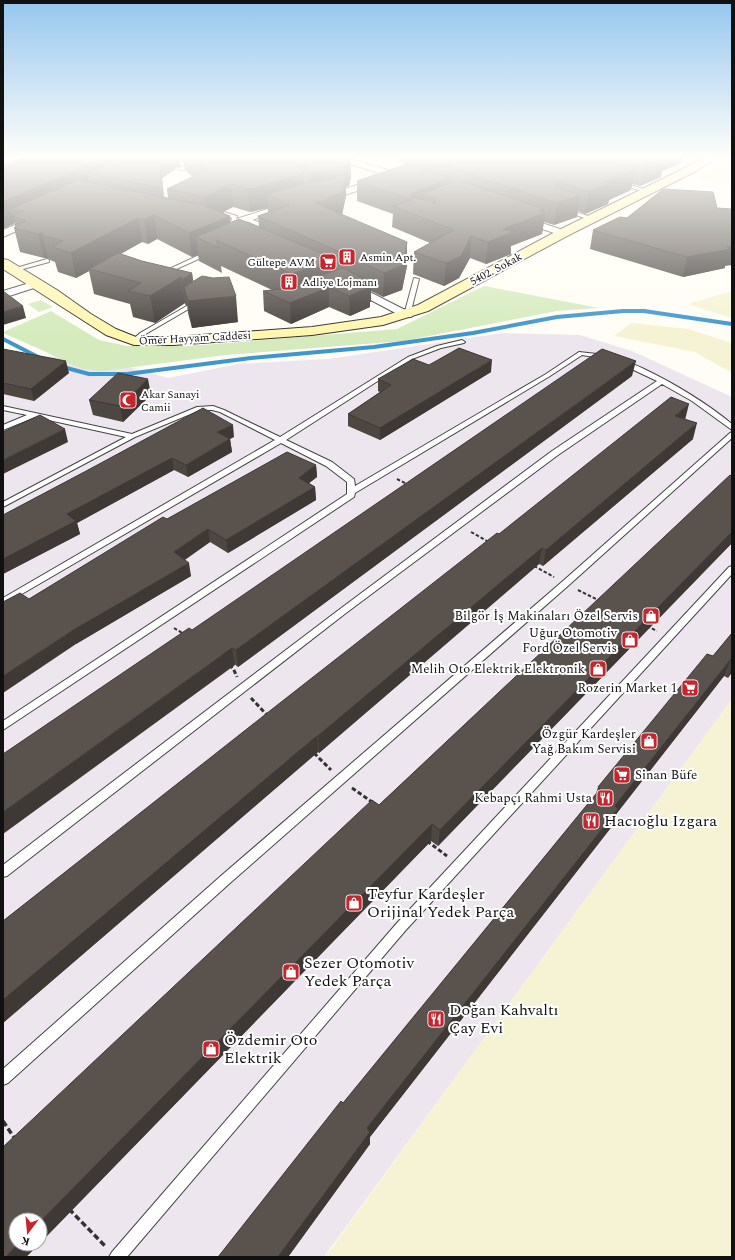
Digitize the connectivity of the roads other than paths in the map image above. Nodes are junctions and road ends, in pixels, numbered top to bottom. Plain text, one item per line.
1 (41, 217) edge
2 (233, 217) edge
3 (253, 217) edge
4 (516, 217) edge
5 (586, 217) edge
6 (596, 217) edge
7 (246, 219) junction
8 (592, 219) junction
9 (216, 226) edge
10 (233, 227) junction
11 (276, 227) edge
12 (563, 233) junction
13 (3, 234) edge
14 (219, 248) edge
15 (47, 261) edge
16 (8, 267) edge
17 (170, 270) edge
18 (416, 279) edge
19 (340, 281) edge
20 (36, 284) junction
21 (3, 295) edge
22 (202, 299) edge
23 (407, 315) junction
24 (134, 341) junction
25 (462, 342) dead end
26 (662, 381) junction
27 (3, 408) edge
28 (33, 415) junction
29 (3, 428) edge
30 (732, 428) edge
31 (732, 434) edge
32 (133, 436) junction
33 (281, 440) junction
34 (352, 491) junction
35 (3, 505) edge
36 (732, 569) edge
37 (3, 602) edge
38 (3, 726) edge
39 (3, 872) edge
40 (3, 1078) edge
41 (114, 1254) edge

1 - 13 street
2 - 10 lane
3 - 7 street
4 - 12 street
5 - 8 lane
6 - 8 street, 5402. Sokak
7 - 10 street
7 - 11 lane
8 - 12 street, 5402. Sokak
9 - 10 street
12 - 23 street, 5402. Sokak
14 - 17 lane
15 - 16 lane
16 - 20 street, Ömer Hayyam Caddesi
18 - 23 lane
19 - 23 street
20 - 21 street
20 - 24 street, Ömer Hayyam Caddesi
22 - 24 lane
23 - 24 street, Ömer Hayyam Caddesi
25 - 33 lane
26 - 30 lane
26 - 34 lane
26 - 39 lane
27 - 28 lane
28 - 29 lane
28 - 32 lane
31 - 40 lane
32 - 33 lane
32 - 35 lane
33 - 34 lane
33 - 37 lane
34 - 38 lane
36 - 41 lane

